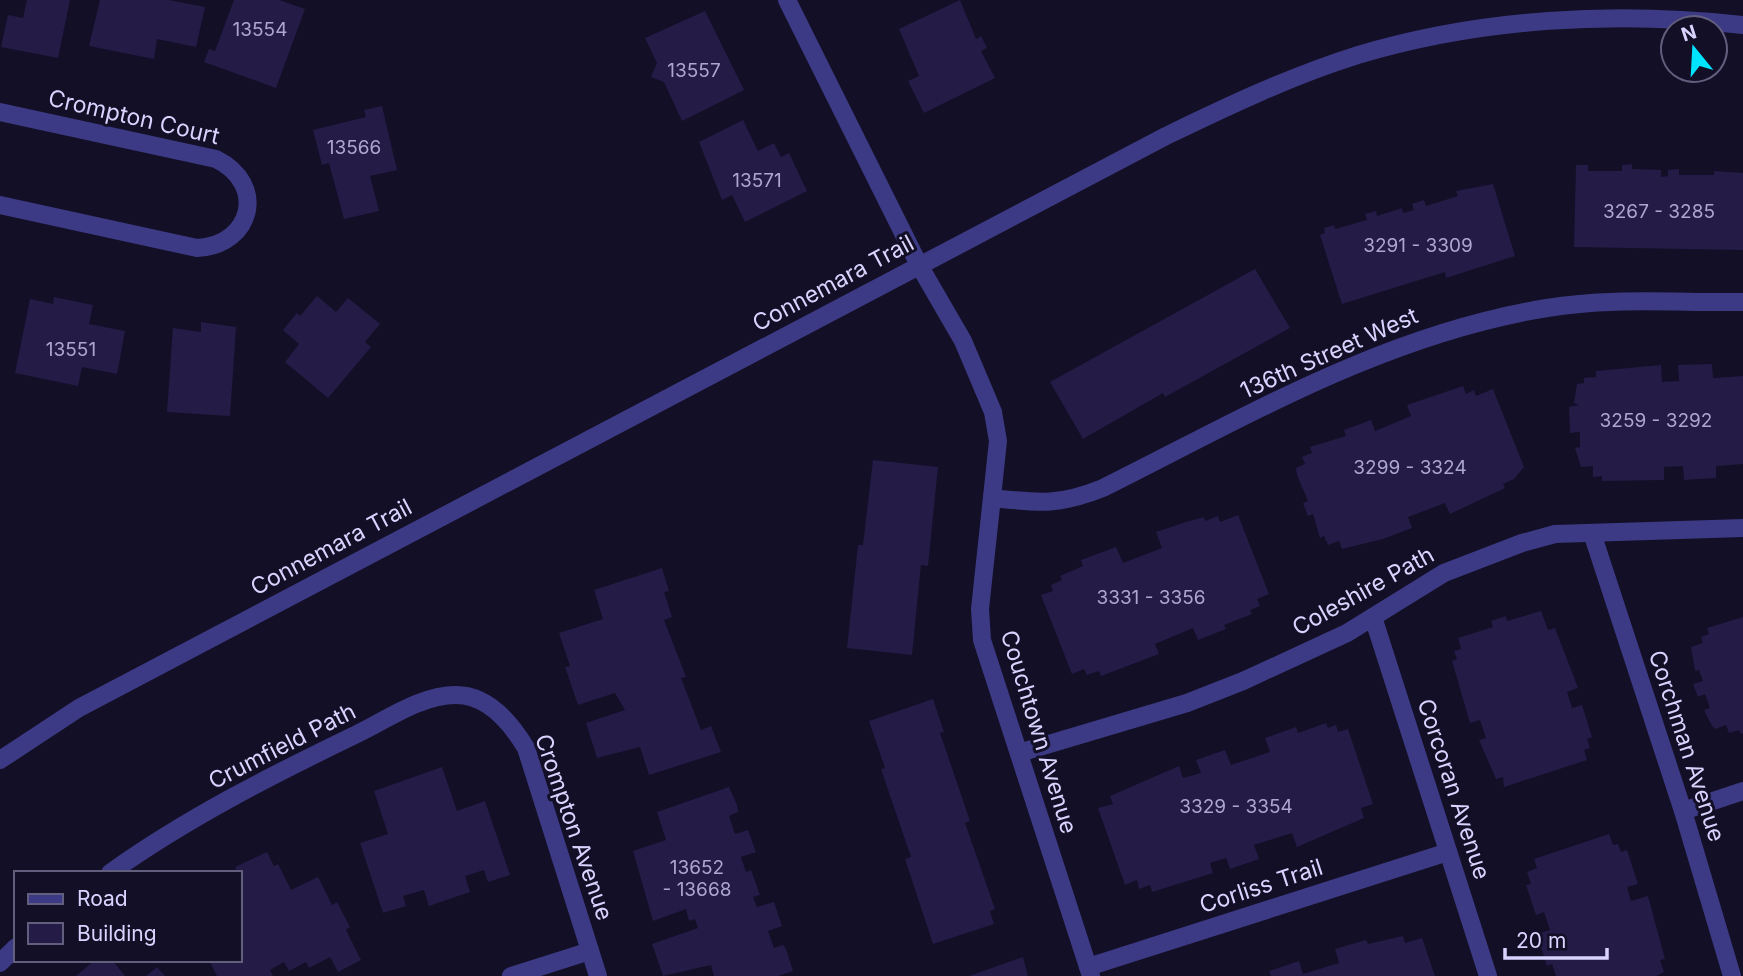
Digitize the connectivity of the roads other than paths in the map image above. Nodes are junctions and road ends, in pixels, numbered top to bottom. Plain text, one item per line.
1 (787, 0) edge
2 (1743, 25) edge
3 (0, 112) edge
4 (0, 205) edge
5 (919, 265) junction
6 (1743, 302) edge
7 (992, 498) junction
8 (1743, 528) edge
9 (1592, 533) junction
10 (1373, 617) junction
11 (487, 704) joint
12 (1019, 753) junction
13 (0, 760) edge
14 (1743, 791) edge
15 (1684, 811) junction
16 (1448, 852) junction
17 (113, 871) edge
18 (14, 949) edge
19 (590, 951) junction
20 (0, 963) edge
21 (1089, 971) edge
22 (511, 976) edge
23 (598, 976) edge
24 (1488, 976) edge
25 (1732, 976) edge

1 - 5 street, Couchtown Avenue
2 - 5 street, Connemara Trail
3 - 4 street, Crompton Court
5 - 7 street, Couchtown Avenue
5 - 13 street, Connemara Trail
6 - 7 street, 136th Street West
7 - 12 street, Couchtown Avenue
8 - 9 street, Coleshire Path
9 - 10 street, Coleshire Path
9 - 15 street, Corchman Avenue
10 - 12 street, Coleshire Path
10 - 16 street, Corcoran Avenue
11 - 17 street, Crumfield Path
11 - 19 street, Crompton Avenue
12 - 21 street, Couchtown Avenue
14 - 15 street
15 - 25 street, Corchman Avenue
16 - 21 street, Corliss Trail
16 - 24 street, Corcoran Avenue
18 - 20 street
19 - 22 street
19 - 23 street, Crompton Avenue

